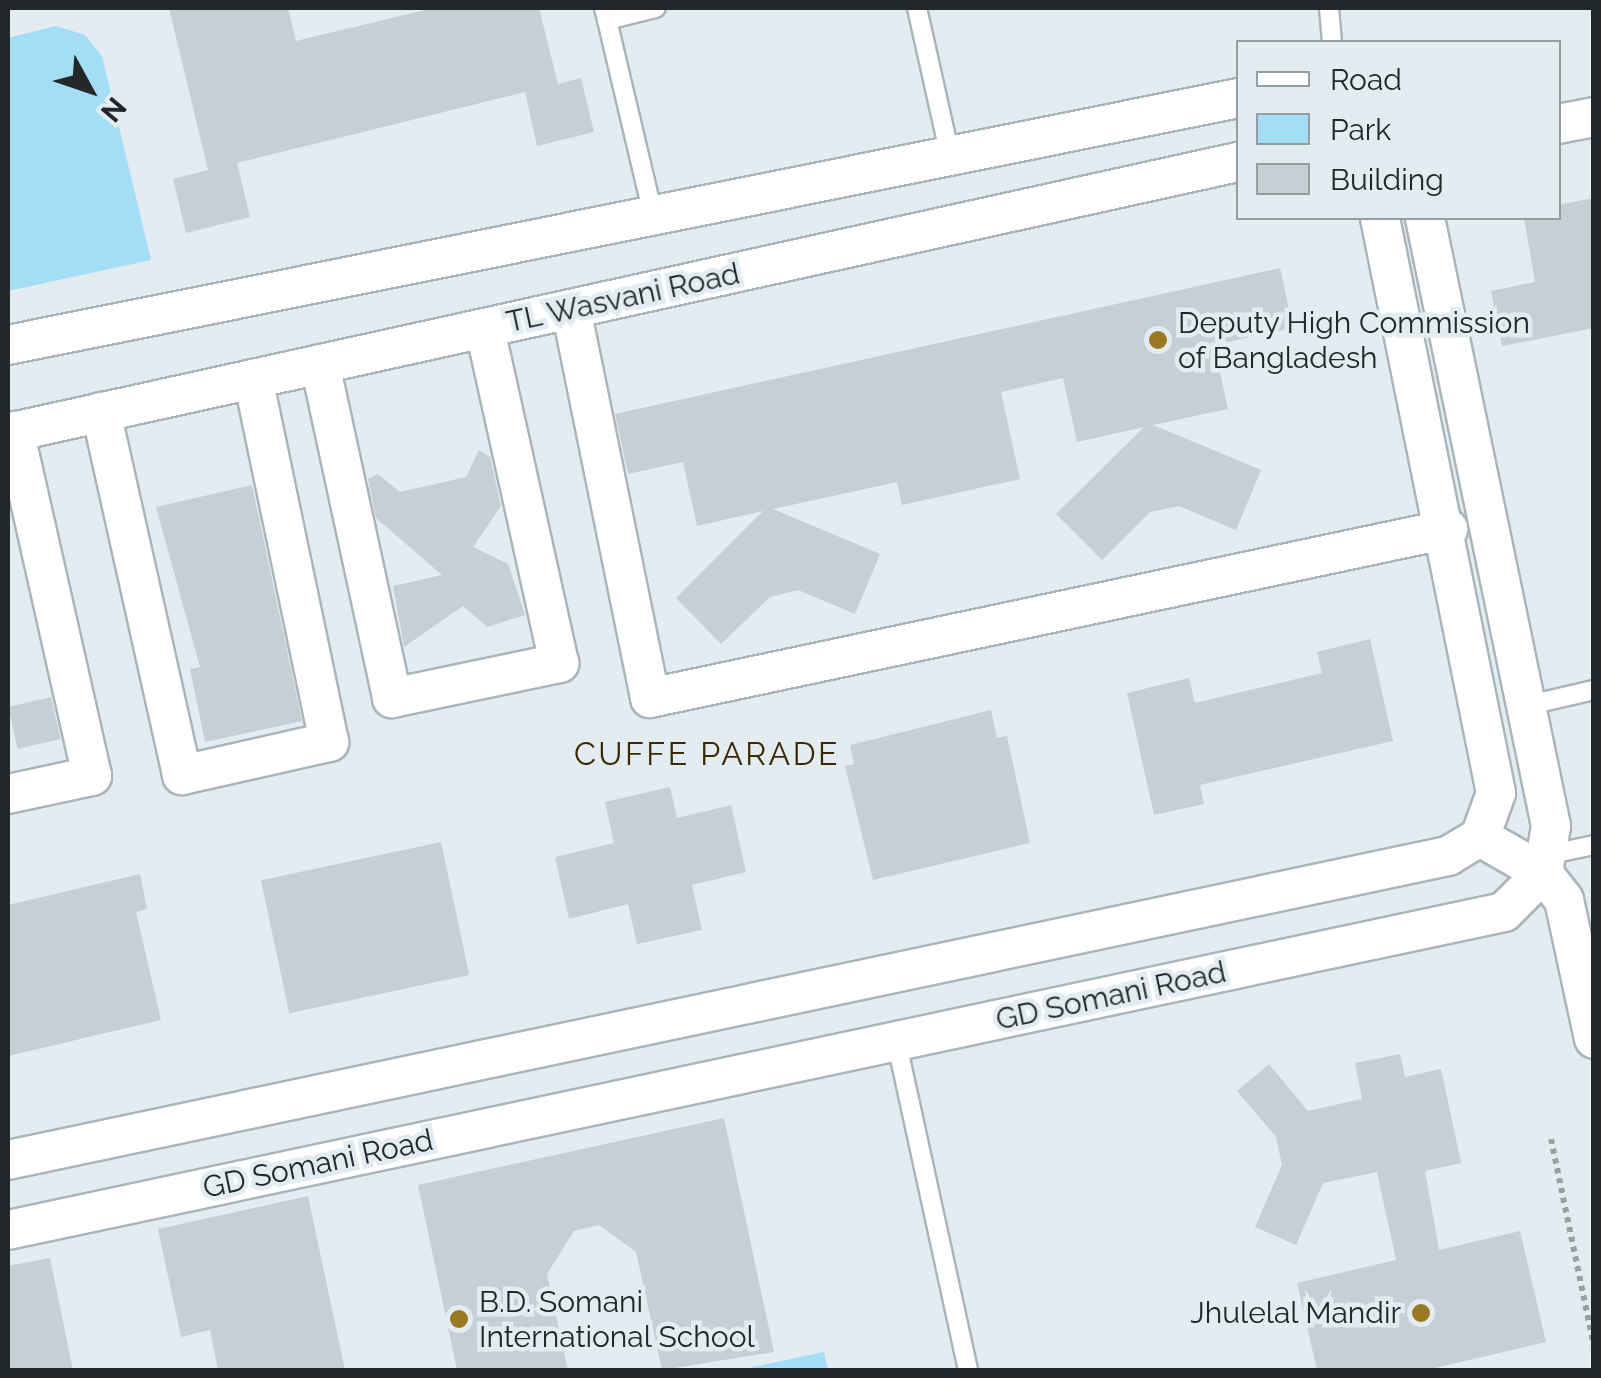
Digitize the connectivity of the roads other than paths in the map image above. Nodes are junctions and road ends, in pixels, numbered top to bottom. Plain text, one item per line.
1 (656, 8) edge
2 (917, 8) edge
3 (1329, 8) edge
4 (606, 14) edge
5 (1332, 40) edge
6 (1236, 98) edge
7 (1594, 117) edge
8 (1561, 123) edge
9 (949, 151) junction
10 (1236, 162) edge
11 (653, 214) junction
12 (1380, 220) edge
13 (1424, 220) edge
14 (571, 309) junction
15 (485, 328) junction
16 (8, 345) edge
17 (320, 364) junction
18 (253, 379) junction
19 (101, 412) junction
20 (11, 432) edge
21 (1448, 529) junction
22 (1594, 690) edge
23 (1526, 706) junction
24 (8, 794) edge
25 (1480, 837) junction
26 (1594, 845) edge
27 (1547, 864) junction
28 (1594, 1039) edge
29 (899, 1049) junction
30 (8, 1160) edge
31 (8, 1230) edge
32 (968, 1370) edge

1 - 4 lane
2 - 9 lane
3 - 5 lane
4 - 11 lane
6 - 9 street
7 - 8 street
9 - 11 street
10 - 14 street, TL Wasvani Road
11 - 16 street
12 - 21 street
13 - 23 street
14 - 15 street, TL Wasvani Road
14 - 21 street
15 - 17 street, TL Wasvani Road
15 - 17 street
17 - 18 street, TL Wasvani Road
18 - 19 street, TL Wasvani Road
18 - 19 street
19 - 20 street, TL Wasvani Road
20 - 24 street
21 - 25 street
22 - 23 lane
23 - 27 street
25 - 27 street
25 - 30 street
26 - 27 lane
27 - 28 street
27 - 29 street, GD Somani Road
29 - 31 street, GD Somani Road
29 - 32 lane

